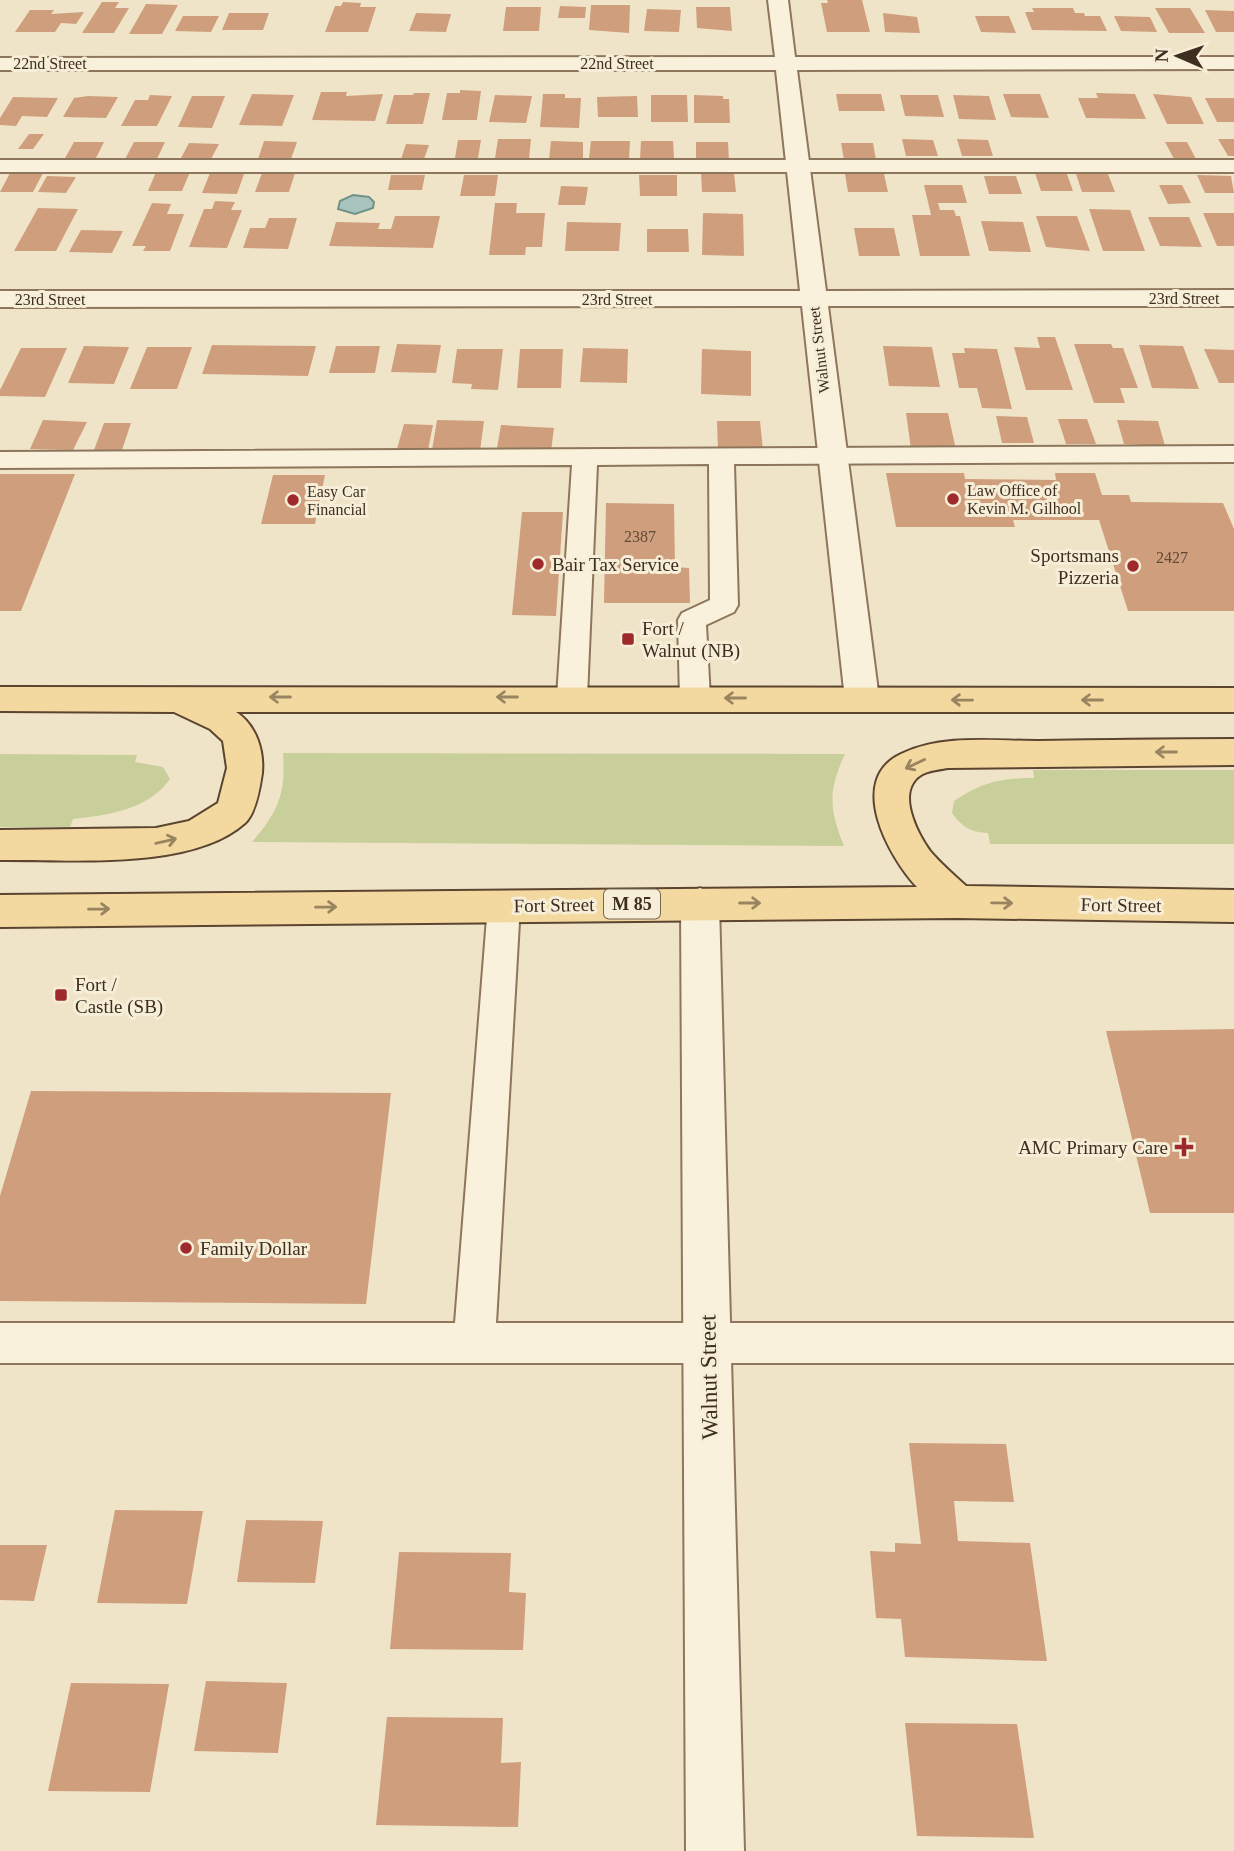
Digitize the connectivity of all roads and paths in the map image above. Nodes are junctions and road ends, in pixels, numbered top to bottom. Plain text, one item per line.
1 (778, 0) edge
2 (786, 63) junction
3 (1234, 63) edge
4 (0, 64) edge
5 (0, 166) edge
6 (798, 166) junction
7 (1234, 166) edge
8 (1234, 298) edge
9 (0, 299) edge
10 (813, 299) junction
11 (1234, 454) edge
12 (831, 456) junction
13 (585, 457) junction
14 (721, 457) junction
15 (0, 460) edge
16 (572, 697) junction
17 (175, 698) junction
18 (695, 698) junction
19 (0, 699) edge
20 (862, 699) junction
21 (1234, 700) edge
22 (1234, 752) edge
23 (0, 845) edge
24 (957, 902) junction
25 (700, 904) junction
26 (503, 905) junction
27 (1234, 906) edge
28 (0, 911) edge
29 (0, 1343) edge
30 (474, 1343) junction
31 (709, 1343) junction
32 (1234, 1343) edge
33 (715, 1851) edge

1 - 2 street, Walnut Street
2 - 3 street, 22nd Street
2 - 4 street, 22nd Street
2 - 6 street, Walnut Street
5 - 6 lane
6 - 7 lane
6 - 10 street, Walnut Street
8 - 10 street, 23rd Street
9 - 10 street, 23rd Street
10 - 12 street, Walnut Street
11 - 12 lane
12 - 14 lane
12 - 20 street, Walnut Street
13 - 14 lane
13 - 15 lane
13 - 16 lane
14 - 18 lane
16 -> 17 main road
16 - 18 main road
17 - 19 main road
23 -> 17 main road
20 -> 18 main road
21 -> 20 main road
22 -> 24 main road
25 -> 24 main road, Fort Street / M 85
24 -> 27 main road, Fort Street / M 85
25 - 26 main road, Fort Street / M 85
25 - 31 street, Walnut Street
28 -> 26 main road, Fort Street / M 85
26 - 30 lane
29 - 30 lane
30 - 31 lane
31 - 32 lane
31 - 33 street, Walnut Street

